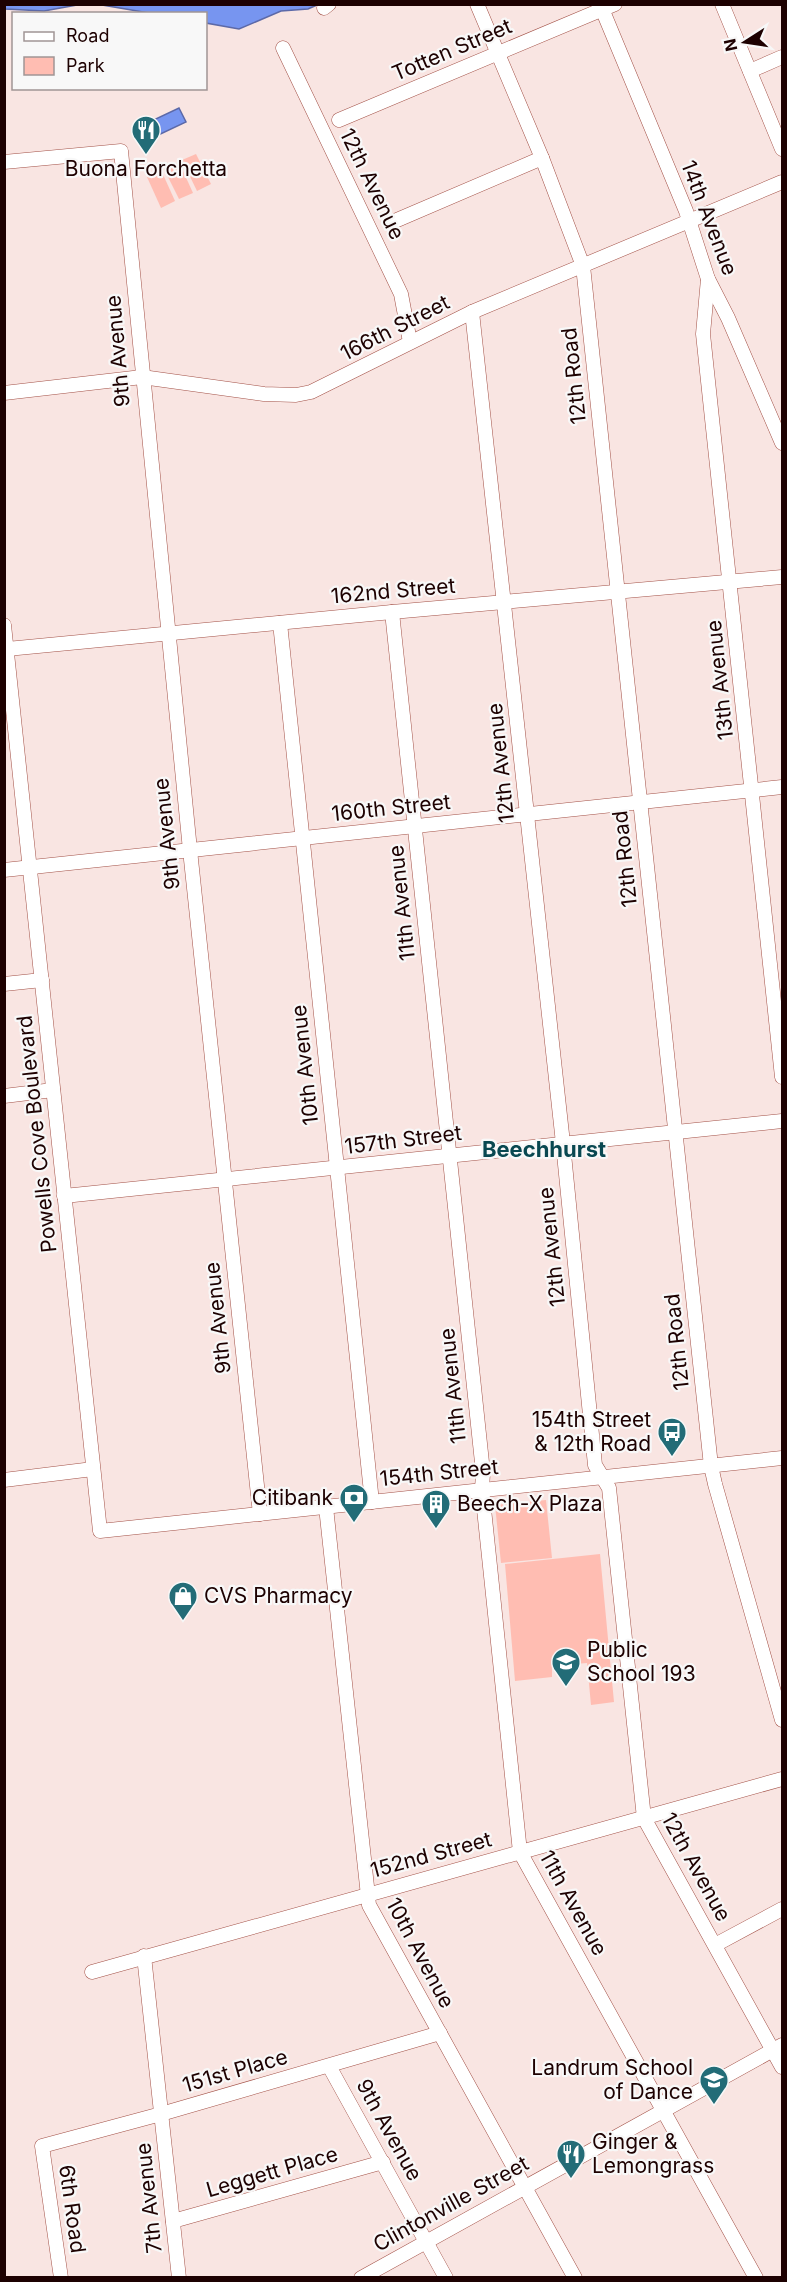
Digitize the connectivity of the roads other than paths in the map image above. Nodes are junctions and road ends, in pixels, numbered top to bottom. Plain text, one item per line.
1 (477, 4) edge
2 (722, 4) edge
3 (606, 6) edge
4 (283, 48) dead end
5 (498, 53) junction
6 (783, 57) edge
7 (750, 71) junction
8 (339, 120) dead end
9 (783, 149) edge
10 (542, 158) junction
11 (4, 162) edge
12 (783, 182) edge
13 (690, 221) junction
14 (390, 223) dead end
15 (583, 266) junction
16 (708, 279) junction
17 (472, 312) junction
18 (410, 342) junction
19 (142, 377) junction
20 (4, 393) edge
21 (783, 443) edge
22 (783, 578) edge
23 (731, 582) junction
24 (618, 592) junction
25 (505, 603) junction
26 (392, 612) junction
27 (280, 623) junction
28 (4, 625) edge
29 (168, 634) junction
30 (7, 649) junction
31 (10, 740) edge
32 (783, 787) edge
33 (753, 790) junction
34 (640, 802) junction
35 (528, 814) junction
36 (415, 826) junction
37 (303, 838) junction
38 (190, 850) junction
39 (30, 867) junction
40 (4, 870) edge
41 (42, 980) junction
42 (4, 984) edge
43 (783, 1077) edge
44 (53, 1090) junction
45 (4, 1096) edge
46 (783, 1121) edge
47 (675, 1132) junction
48 (563, 1144) junction
49 (450, 1155) junction
50 (337, 1169) junction
51 (225, 1179) junction
52 (64, 1196) junction
53 (783, 1458) edge
54 (711, 1466) junction
55 (93, 1469) junction
56 (602, 1477) junction
57 (4, 1480) edge
58 (482, 1490) junction
59 (372, 1502) junction
60 (326, 1507) junction
61 (260, 1514) junction
62 (100, 1531) joint
63 (783, 1720) edge
64 (783, 1779) edge
65 (644, 1818) junction
66 (520, 1852) junction
67 (368, 1894) junction
68 (783, 1909) edge
69 (715, 1945) junction
70 (144, 1956) junction
71 (92, 1972) dead end
72 (440, 2033) junction
73 (778, 2048) edge
74 (329, 2066) junction
75 (783, 2067) edge
76 (664, 2111) junction
77 (161, 2114) junction
78 (42, 2146) joint
79 (382, 2162) junction
80 (525, 2187) junction
81 (173, 2221) junction
82 (426, 2241) junction
83 (61, 2277) edge
84 (179, 2277) edge
85 (361, 2277) edge
86 (446, 2277) edge
87 (575, 2277) edge
88 (756, 2277) edge

1 - 5 street, 12th Road
2 - 7 street
3 - 5 street, Totten Street
3 - 13 street, 14th Avenue
4 - 18 street, 12th Avenue
5 - 8 street, Totten Street
5 - 10 street, 12th Road
6 - 7 street
7 - 9 street
10 - 14 street
10 - 15 street, 12th Road
11 - 19 street, 9th Avenue
12 - 13 street, 166th Street
13 - 15 street, 166th Street
13 - 16 street, 14th Avenue
15 - 17 street, 166th Street
15 - 24 street, 12th Road
16 - 21 street, 14th Avenue
16 - 23 street, 13th Avenue
17 - 18 street, 166th Street
17 - 25 street, 12th Avenue
18 - 19 street, 166th Street
19 - 20 street, 166th Street
19 - 29 street, 9th Avenue
22 - 23 street, 162nd Street
23 - 24 street, 162nd Street
23 - 33 street, 13th Avenue
24 - 25 street, 162nd Street
24 - 34 street, 12th Road
25 - 26 street, 162nd Street
25 - 35 street, 12th Avenue
26 - 27 street, 162nd Street
26 - 36 street, 11th Avenue
27 - 29 street, 162nd Street
27 - 37 street, 10th Avenue
28 - 30 street, Powells Cove Boulevard
29 - 30 street, 162nd Street
29 - 38 street, 9th Avenue
30 - 31 street, Powells Cove Boulevard
31 - 39 street, Powells Cove Boulevard
32 - 33 street, 160th Street
33 - 34 street, 160th Street
33 - 43 street, 13th Avenue
34 - 35 street, 160th Street
34 - 47 street, 12th Road
35 - 36 street, 160th Street
35 - 48 street, 12th Avenue
36 - 37 street, 160th Street
36 - 49 street, 11th Avenue
37 - 38 street, 160th Street
37 - 50 street, 10th Avenue
38 - 39 street, 160th Street
38 - 51 street, 9th Avenue
39 - 40 street, 160th Street
39 - 41 street, Powells Cove Boulevard
41 - 42 street
41 - 44 street, Powells Cove Boulevard
44 - 45 street
44 - 52 street, Powells Cove Boulevard
46 - 47 street, 157th Street
47 - 48 street, 157th Street
47 - 54 street, 12th Road
48 - 49 street, 157th Street
48 - 56 street, 12th Avenue
49 - 50 street, 157th Street
49 - 58 street, 11th Avenue
50 - 51 street, 157th Street
50 - 59 street, 10th Avenue
51 - 52 street, 157th Street
51 - 61 street, 9th Avenue
52 - 55 street, Powells Cove Boulevard
53 - 54 street, 154th Street
54 - 56 street, 154th Street
54 - 63 street, 12th Road
55 - 57 street
55 - 62 street, Powells Cove Boulevard
56 - 58 street, 154th Street
56 - 65 street, 12th Avenue
58 - 59 street, 154th Street
58 - 66 street, 11th Avenue
59 - 60 street, 154th Street
60 - 61 street, 154th Street
60 - 67 street, 10th Avenue
61 - 62 street, 154th Street
64 - 65 street, 152nd Street
65 - 66 street, 152nd Street
65 - 69 street, 12th Avenue
66 - 67 street, 152nd Street
66 - 76 street, 11th Avenue
67 - 70 street, 152nd Street
67 - 72 street, 10th Avenue
68 - 69 street
69 - 73 street, 12th Avenue
70 - 71 street, 152nd Street
70 - 77 street
72 - 74 street, 151st Place
72 - 80 street, 10th Avenue
73 - 75 street, 12th Avenue
73 - 76 street, Clintonville Street
74 - 77 street, 151st Place
74 - 79 street, 9th Avenue
76 - 80 street, Clintonville Street
76 - 88 street, 11th Avenue
77 - 78 street, 151st Place
77 - 81 street, 7th Avenue
78 - 83 street, 6th Road
79 - 81 street, Leggett Place
79 - 82 street, 9th Avenue
80 - 82 street, Clintonville Street
80 - 87 street, 10th Avenue
81 - 84 street, 7th Avenue
82 - 85 street, Clintonville Street
82 - 86 street, 9th Avenue

